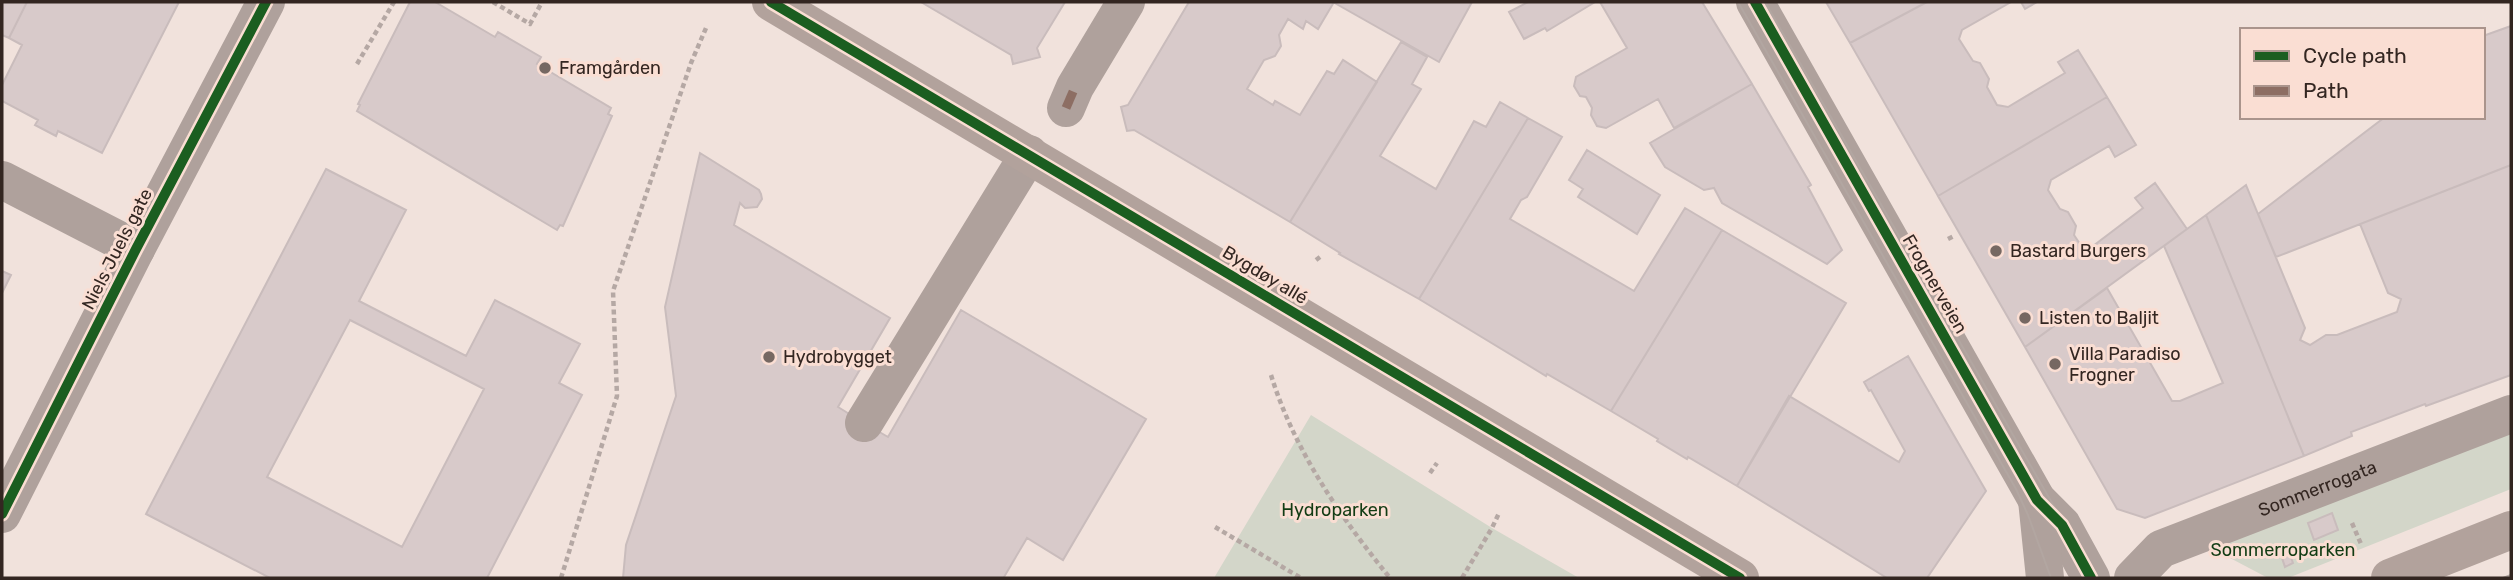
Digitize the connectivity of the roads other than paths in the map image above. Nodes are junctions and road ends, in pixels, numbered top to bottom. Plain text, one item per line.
1 (266, 2) edge
2 (771, 2) edge
3 (1126, 2) edge
4 (1755, 2) edge
5 (1071, 98) dead end
6 (1029, 154) junction
7 (2, 180) edge
8 (136, 249) junction
9 (2511, 414) edge
10 (864, 423) dead end
11 (2037, 499) junction
12 (2, 514) edge
13 (2511, 530) edge
14 (1740, 578) edge
15 (2045, 578) edge
16 (2091, 578) edge
17 (2133, 578) edge
18 (2389, 578) edge

1 - 8 street, Niels Juels gate
2 - 6 main road, Bygdøy allé
3 - 5 street
4 - 11 street, Frognerveien
6 - 10 street
6 - 14 main road, Bygdøy allé
7 - 8 street
8 - 12 street, Niels Juels gate
9 - 17 street, Sommerrogata
11 - 15 street, Frognerveien
11 - 16 street, Frognerveien
13 - 18 main road

